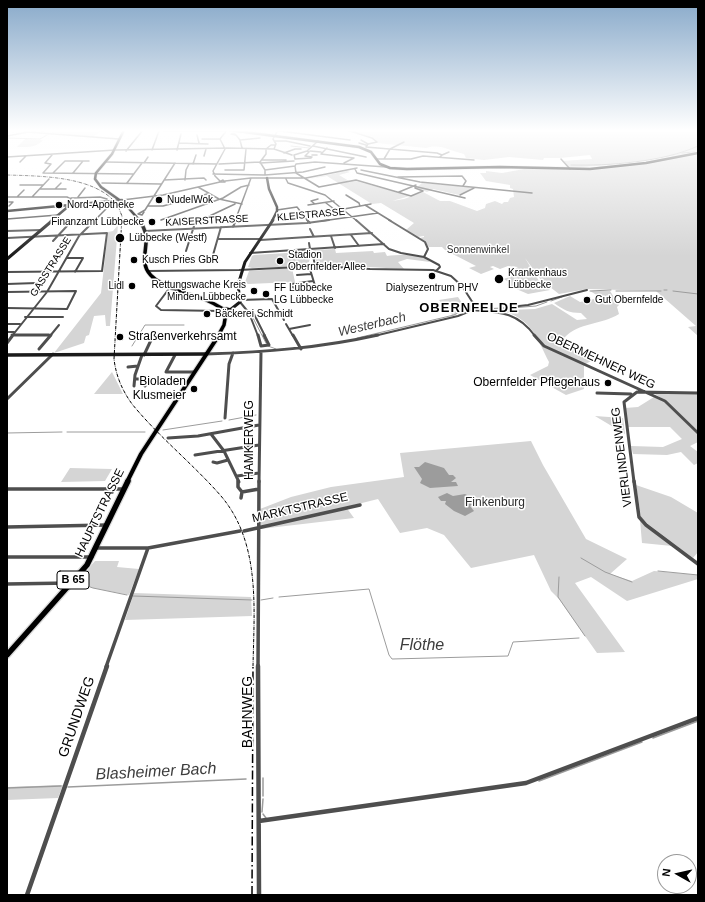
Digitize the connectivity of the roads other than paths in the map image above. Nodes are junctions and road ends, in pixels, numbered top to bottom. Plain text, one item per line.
1 (44, 172) edge
2 (169, 172) edge
3 (186, 172) edge
4 (300, 172) edge
5 (338, 172) edge
6 (351, 172) dead end
7 (370, 172) edge
8 (53, 173) joint
9 (73, 173) joint
10 (96, 173) junction
11 (296, 173) junction
12 (357, 173) joint
13 (134, 174) joint
14 (214, 174) joint
15 (224, 174) joint
16 (265, 175) junction
17 (390, 177) junction
18 (251, 178) junction
19 (267, 178) junction
20 (303, 178) junction
21 (286, 179) junction
22 (49, 180) dead end
23 (164, 180) junction
24 (185, 180) junction
25 (206, 180) dead end
26 (220, 181) junction
27 (420, 182) junction
28 (102, 183) dead end
29 (127, 183) junction
30 (61, 184) dead end
31 (161, 184) junction
32 (20, 185) dead end
33 (43, 185) junction
34 (249, 185) junction
35 (415, 186) junction
36 (463, 186) junction
37 (85, 188) dead end
38 (198, 188) junction
39 (474, 188) junction
40 (40, 189) junction
41 (55, 189) junction
42 (66, 189) dead end
43 (24, 190) dead end
44 (399, 192) junction
45 (532, 193) dead end
46 (207, 194) junction
47 (346, 195) dead end
48 (459, 195) junction
49 (154, 196) junction
50 (7, 197) edge
51 (13, 197) junction
52 (17, 197) junction
53 (32, 197) junction
54 (78, 197) junction
55 (117, 197) junction
56 (71, 198) junction
57 (465, 198) dead end
58 (220, 199) junction
59 (122, 200) junction
60 (318, 200) dead end
61 (108, 201) junction
62 (334, 201) junction
63 (8, 202) edge
64 (13, 202) junction
65 (18, 202) dead end
66 (326, 203) junction
67 (235, 204) junction
68 (242, 204) junction
69 (315, 204) junction
70 (371, 204) dead end
71 (70, 205) junction
72 (308, 205) dead end
73 (9, 206) dead end
74 (148, 206) junction
75 (360, 206) junction
76 (365, 206) junction
77 (344, 209) junction
78 (277, 210) junction
79 (7, 211) edge
80 (325, 211) dead end
81 (144, 212) dead end
82 (378, 214) junction
83 (58, 215) junction
84 (354, 218) junction
85 (7, 219) edge
86 (161, 220) dead end
87 (310, 223) junction
88 (270, 225) junction
89 (67, 226) dead end
90 (221, 227) junction
91 (233, 227) junction
92 (193, 229) junction
93 (310, 229) dead end
94 (41, 230) junction
95 (7, 231) edge
96 (145, 231) junction
97 (81, 234) junction
98 (372, 234) junction
99 (57, 235) junction
100 (351, 235) junction
101 (33, 236) junction
102 (331, 236) junction
103 (314, 237) junction
104 (7, 238) edge
105 (218, 239) junction
106 (260, 240) junction
107 (53, 241) dead end
108 (309, 243) dead end
109 (384, 244) junction
110 (360, 246) junction
111 (335, 248) junction
112 (305, 250) junction
113 (310, 250) junction
114 (186, 251) dead end
115 (250, 254) junction
116 (213, 255) dead end
117 (424, 257) junction
118 (67, 258) junction
119 (7, 259) edge
120 (436, 263) junction
121 (309, 266) junction
122 (315, 266) junction
123 (242, 270) junction
124 (434, 270) junction
125 (147, 271) junction
126 (7, 272) edge
127 (59, 272) junction
128 (75, 272) junction
129 (297, 274) dead end
130 (311, 274) junction
131 (313, 281) junction
132 (37, 283) dead end
133 (7, 284) edge
134 (168, 290) dead end
135 (587, 290) dead end
136 (7, 292) edge
137 (47, 292) junction
138 (240, 301) junction
139 (7, 308) edge
140 (33, 308) junction
141 (230, 310) joint
142 (470, 310) junction
143 (223, 311) junction
144 (248, 313) junction
145 (503, 313) junction
146 (63, 317) dead end
147 (25, 318) junction
148 (284, 320) dead end
149 (7, 324) edge
150 (20, 324) junction
151 (286, 324) dead end
152 (59, 325) dead end
153 (310, 325) dead end
154 (289, 329) junction
155 (7, 332) edge
156 (13, 334) junction
157 (49, 335) junction
158 (152, 338) dead end
159 (7, 343) edge
160 (39, 349) dead end
161 (301, 349) junction
162 (261, 352) junction
163 (233, 353) junction
164 (7, 354) edge
165 (53, 354) junction
166 (206, 354) junction
167 (143, 355) junction
168 (175, 355) junction
169 (138, 366) junction
170 (128, 367) dead end
171 (194, 372) junction
172 (135, 379) junction
173 (134, 386) dead end
174 (145, 386) dead end
175 (644, 392) junction
176 (698, 392) edge
177 (597, 393) dead end
178 (631, 394) junction
179 (7, 399) edge
180 (225, 418) dead end
181 (259, 425) junction
182 (698, 433) edge
183 (211, 434) junction
184 (168, 438) dead end
185 (259, 445) junction
186 (224, 451) junction
187 (195, 455) dead end
188 (228, 460) junction
189 (214, 462) dead end
190 (259, 473) junction
191 (237, 476) junction
192 (7, 489) edge
193 (124, 489) junction
194 (259, 489) junction
195 (242, 492) junction
196 (241, 498) dead end
197 (360, 505) dead end
198 (107, 525) junction
199 (7, 527) edge
200 (258, 529) junction
201 (240, 531) dead end
202 (244, 531) dead end
203 (96, 548) junction
204 (148, 548) junction
205 (7, 557) edge
206 (92, 557) junction
207 (698, 564) edge
208 (7, 584) edge
209 (70, 584) junction
210 (7, 655) edge
211 (698, 718) edge
212 (259, 821) junction
213 (27, 895) edge
214 (259, 895) edge

1 - 8 street
2 - 23 street
3 - 24 street
4 - 11 street
5 - 20 street
6 - 12 street
7 - 17 street
8 - 9 street
9 - 10 street
10 - 13 street
10 - 55 main road
11 - 16 street
11 - 20 street
12 - 35 street
13 - 29 street
14 - 15 street
14 - 26 street
15 - 16 street
16 - 19 street
17 - 27 street
17 - 36 street
18 - 19 street
18 - 26 street
18 - 34 street
19 - 21 street
19 - 78 street
20 - 21 street
20 - 44 street
21 - 62 street
22 - 33 street
23 - 24 street
23 - 31 street
24 - 25 street
26 - 38 street
27 - 35 street
27 - 36 street
28 - 29 street
29 - 31 street
30 - 41 street
31 - 49 street
32 - 33 street
33 - 40 street
34 - 58 street
34 - 68 street
35 - 44 street
35 - 44 street
35 - 48 street
36 - 39 street
37 - 54 street
38 - 46 street
38 - 49 street
39 - 45 street
39 - 48 street
40 - 41 street
40 - 53 street
41 - 42 street
43 - 52 street
46 - 58 street
46 - 74 street
47 - 75 street
48 - 57 street
49 - 59 street
49 - 74 street
50 - 51 street
51 - 52 street
51 - 63 street
52 - 53 street
53 - 56 street
54 - 56 street
54 - 61 street
55 - 59 main road
55 - 61 street
56 - 71 street
58 - 67 street
58 - 86 street
59 - 61 street
59 - 96 main road
60 - 69 street
61 - 71 street
61 - 97 street, GASSTRASSE
62 - 66 street
62 - 77 street
63 - 64 street
64 - 65 street
64 - 73 street
66 - 69 street
66 - 80 street
67 - 68 street
67 - 92 street
68 - 91 street
69 - 72 street
70 - 76 street
71 - 79 street
71 - 83 street
74 - 81 street
75 - 76 street
75 - 77 street
76 - 82 street
77 - 84 street
78 - 87 street
78 - 88 street
82 - 84 street, KLEISTRASSE
82 - 117 street
83 - 85 street
83 - 94 street
84 - 87 street, KLEISTRASSE
84 - 98 street
87 - 88 street, KLEISTRASSE
88 - 91 street, KAISERSTRASSE
88 - 106 street
89 - 99 street
90 - 91 street, KAISERSTRASSE
90 - 92 street, KAISERSTRASSE
90 - 105 street
92 - 96 street, KAISERSTRASSE
92 - 114 street
93 - 103 street
94 - 95 street
94 - 101 street
96 - 125 main road
97 - 99 street
97 - 118 street, GASSTRASSE
97 - 128 street
98 - 100 street
98 - 109 street
99 - 101 street
99 - 107 street
100 - 102 street
100 - 110 street
101 - 104 street
101 - 119 street
102 - 103 street
102 - 111 street
103 - 106 street
105 - 106 street
105 - 116 street
106 - 115 street
108 - 113 street
109 - 110 street
109 - 117 street
110 - 111 street
111 - 113 street
112 - 113 street
112 - 115 street
112 - 122 street
115 - 123 street
117 - 120 street
118 - 127 street, GASSTRASSE
118 - 128 street
120 - 124 street
120 - 124 street
121 - 122 street
121 - 123 street
121 - 130 street
122 - 124 street
123 - 125 street
123 - 138 street
124 - 142 street
125 - 143 main road
126 - 127 street
127 - 128 street
127 - 137 street, GASSTRASSE
129 - 130 street
130 - 131 street
131 - 131 street
132 - 133 street
134 - 143 street
135 - 145 street
136 - 137 street
137 - 140 street, GASSTRASSE
137 - 140 street
138 - 141 street
138 - 144 street
138 - 148 street
139 - 140 street
140 - 147 street, GASSTRASSE
141 - 143 main road
142 - 145 street, OBERMEHNER WEG
142 - 161 street
143 - 166 main road, B 65
144 - 144 street
145 - 175 street, OBERMEHNER WEG
146 - 147 street
147 - 150 street, GASSTRASSE
149 - 150 street
150 - 156 street, GASSTRASSE
151 - 154 street
152 - 157 street
153 - 154 street
154 - 161 street
155 - 156 street
156 - 157 street
156 - 159 street, GASSTRASSE
157 - 160 street
158 - 167 street
161 - 162 street
162 - 163 street
162 - 181 street, HAMKERWEG
163 - 166 street
163 - 180 street
164 - 165 street
165 - 167 street
165 - 179 street
166 - 168 street
166 - 171 main road, B 65
167 - 168 street
167 - 169 street
168 - 171 street
169 - 170 street
169 - 172 street
171 - 193 main road, HAUPTSTRASSE / B 65
172 - 173 street
172 - 174 street
175 - 176 street, VIERLINDENWEG
175 - 178 street, VIERLINDENWEG
175 - 182 street, OBERMEHNER WEG
177 - 178 street, VIERLINDENWEG
178 - 207 street, VIERLINDENWEG
181 - 183 street
181 - 185 street, HAMKERWEG
183 - 184 street
183 - 186 street
185 - 186 street
185 - 190 street, HAMKERWEG
186 - 187 street
186 - 188 street
188 - 189 street
188 - 191 street
190 - 191 street
190 - 194 street, HAMKERWEG
191 - 195 street
192 - 193 street
193 - 198 main road, HAUPTSTRASSE / B 65
194 - 195 street
194 - 200 street, HAMKERWEG
195 - 196 street
197 - 200 street, MARKTSTRASSE
198 - 199 street
198 - 203 main road, HAUPTSTRASSE / B 65
200 - 202 street, MARKTSTRASSE
200 - 212 street, BAHNWEG
201 - 204 street, MARKTSTRASSE
203 - 204 street, MARKTSTRASSE
203 - 206 main road, HAUPTSTRASSE / B 65
204 - 213 street, GRUNDWEG
205 - 206 street
206 - 209 main road, HAUPTSTRASSE / B 65
208 - 209 street
209 - 210 main road, HAUPTSTRASSE / B 65
211 - 212 street
212 - 214 street, BAHNWEG

